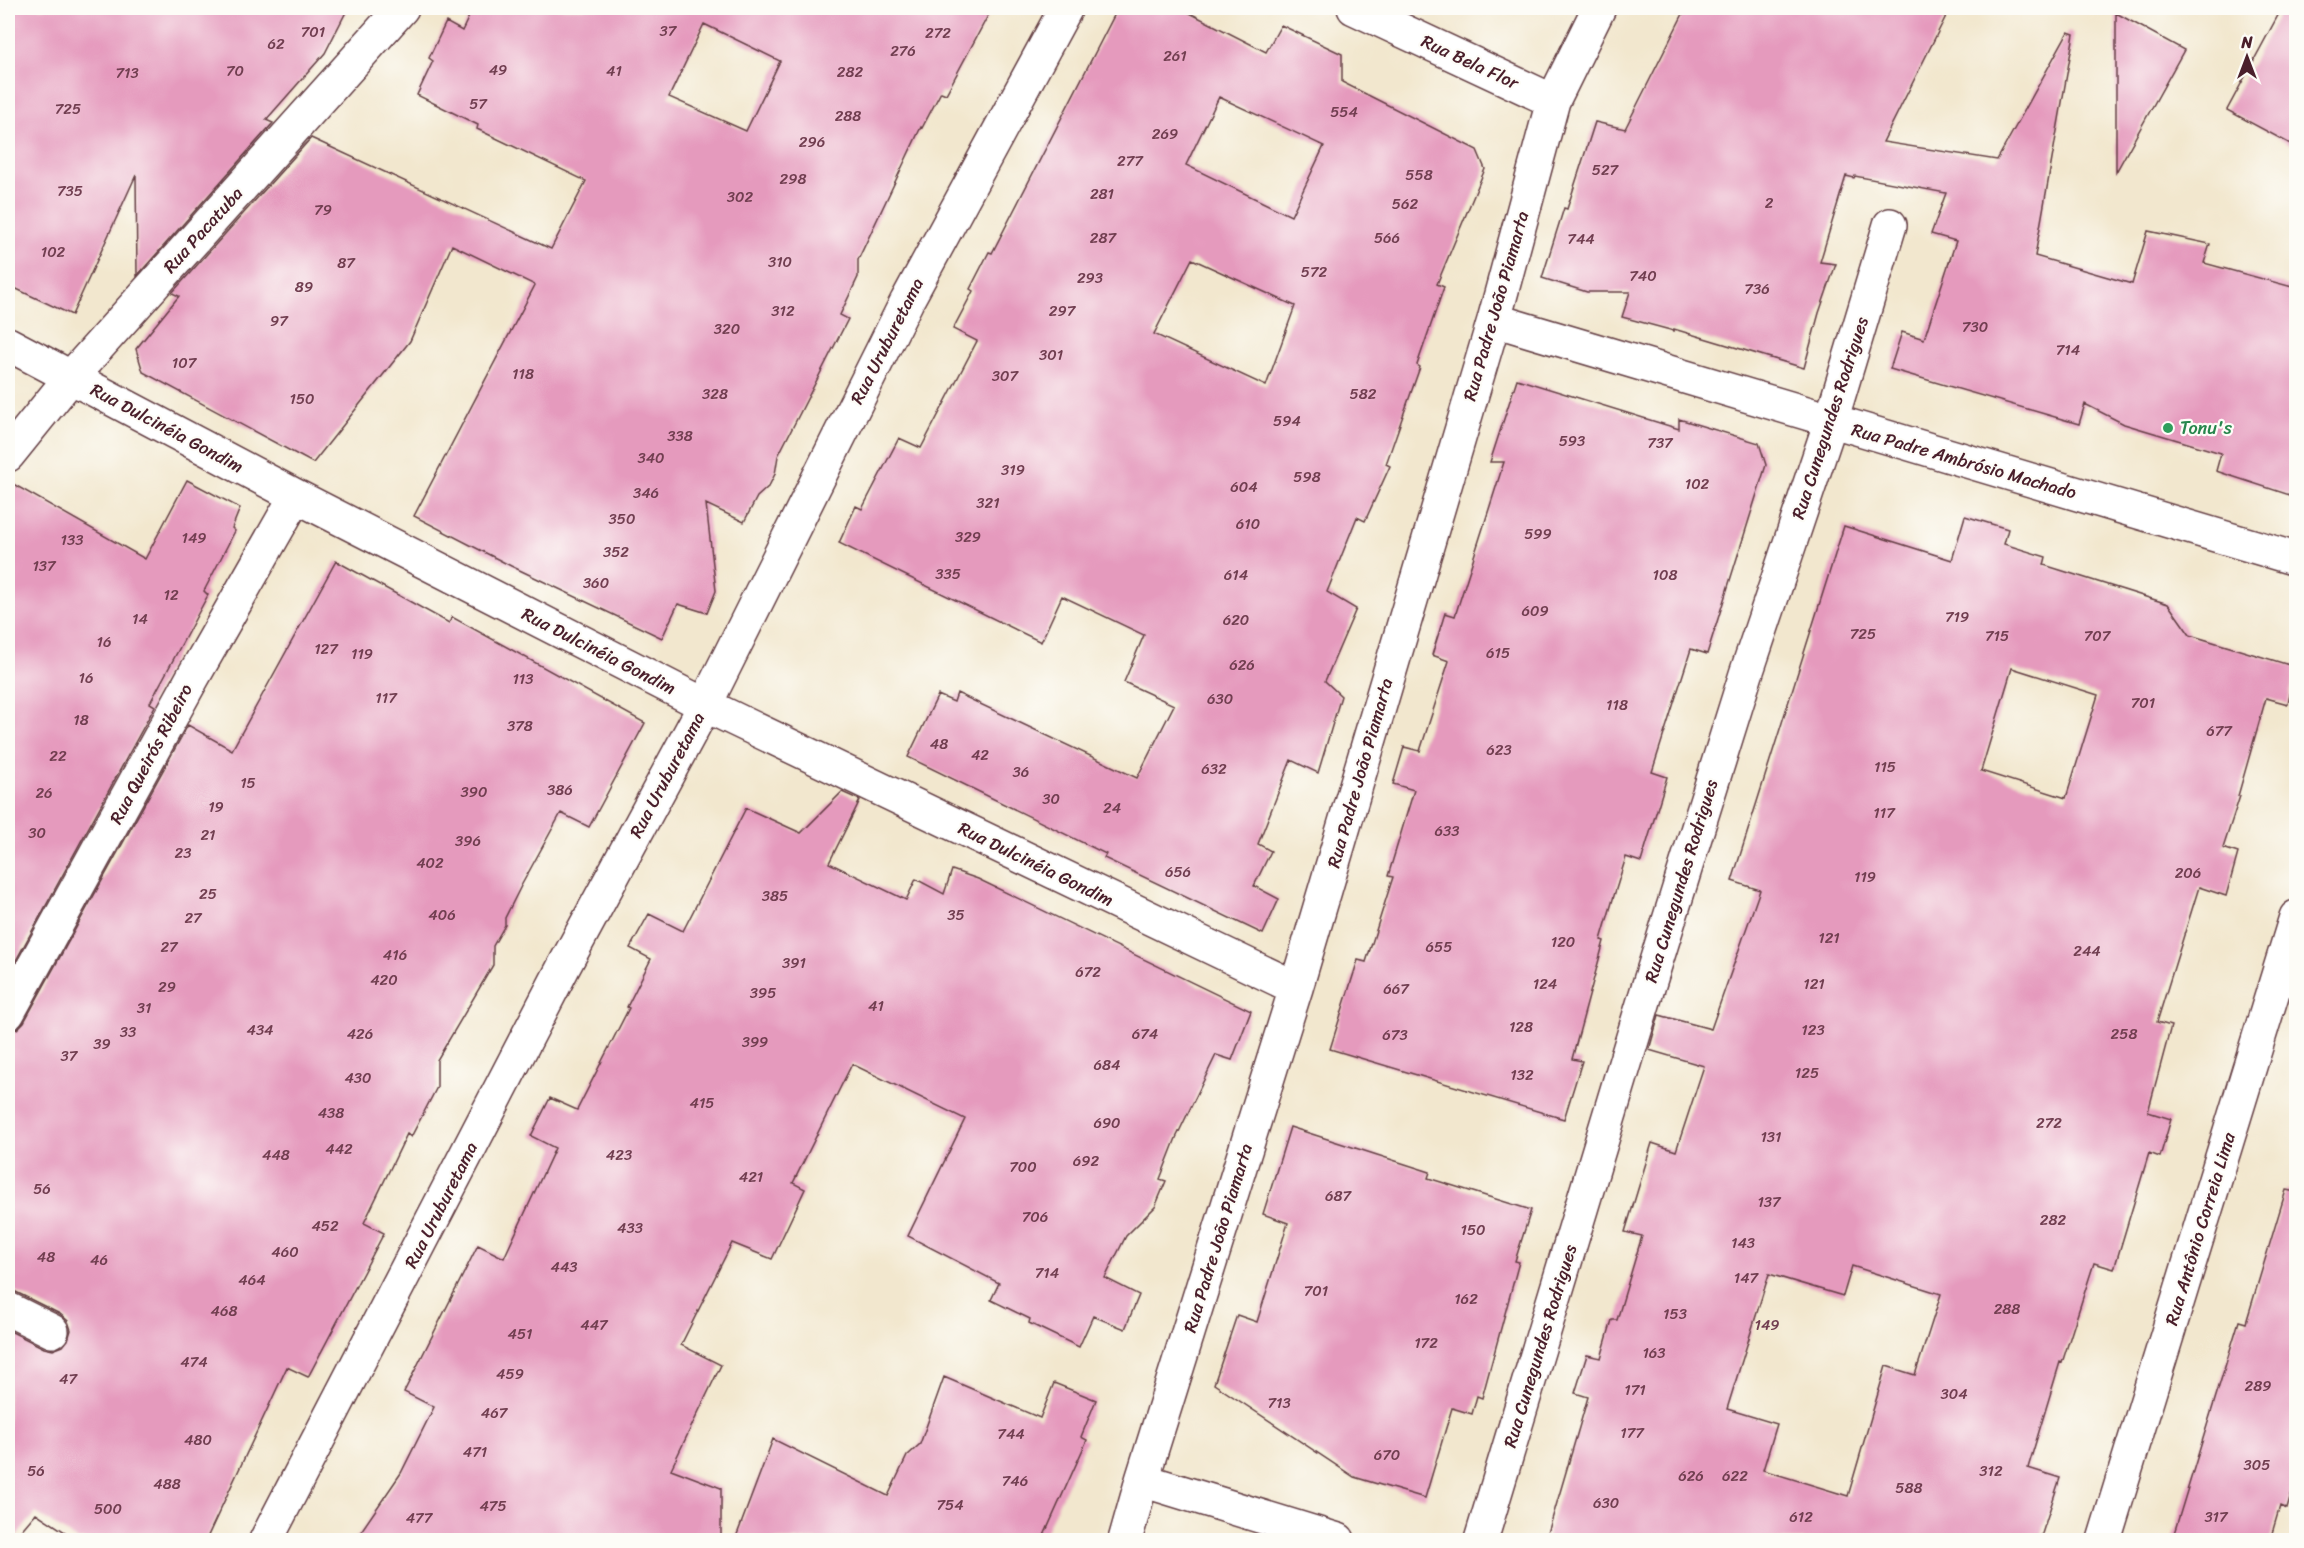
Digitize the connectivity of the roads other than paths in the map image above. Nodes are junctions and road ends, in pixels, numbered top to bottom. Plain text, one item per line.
1 (402, 8) edge
2 (1066, 8) edge
3 (1354, 8) edge
4 (1599, 8) edge
5 (1553, 101) junction
6 (1890, 225) dead end
7 (1494, 320) junction
8 (8, 344) edge
9 (71, 377) junction
10 (1831, 421) junction
11 (8, 455) edge
12 (296, 496) junction
13 (2296, 559) edge
14 (705, 705) junction
15 (2296, 917) edge
16 (1296, 988) junction
17 (8, 1013) edge
18 (8, 1309) edge
19 (52, 1331) dead end
20 (1142, 1480) junction
21 (266, 1540) edge
22 (1125, 1540) edge
23 (1338, 1540) edge
24 (1481, 1540) edge
25 (2104, 1540) edge

1 - 9 street, Rua Pacatuba
2 - 14 street, Rua Uruburetama
3 - 5 street, Rua Bela Flor
4 - 5 street, Rua Padre João Piamarta
5 - 7 street, Rua Padre João Piamarta
6 - 10 street, Rua Cunegundes Rodrigues
7 - 10 street, Rua Padre Ambrósio Machado
7 - 16 street, Rua Padre João Piamarta
8 - 9 street, Rua Dulcinéia Gondim
9 - 11 street, Rua Pacatuba
9 - 12 street, Rua Dulcinéia Gondim
10 - 13 street, Rua Padre Ambrósio Machado
10 - 24 street, Rua Cunegundes Rodrigues
12 - 14 street, Rua Dulcinéia Gondim
12 - 17 street, Rua Queirós Ribeiro
14 - 16 street, Rua Dulcinéia Gondim
14 - 21 street, Rua Uruburetama
15 - 25 street, Rua Antônio Correia Lima
16 - 20 street, Rua Padre João Piamarta
18 - 19 street
20 - 22 street, Rua Padre João Piamarta
20 - 23 street

